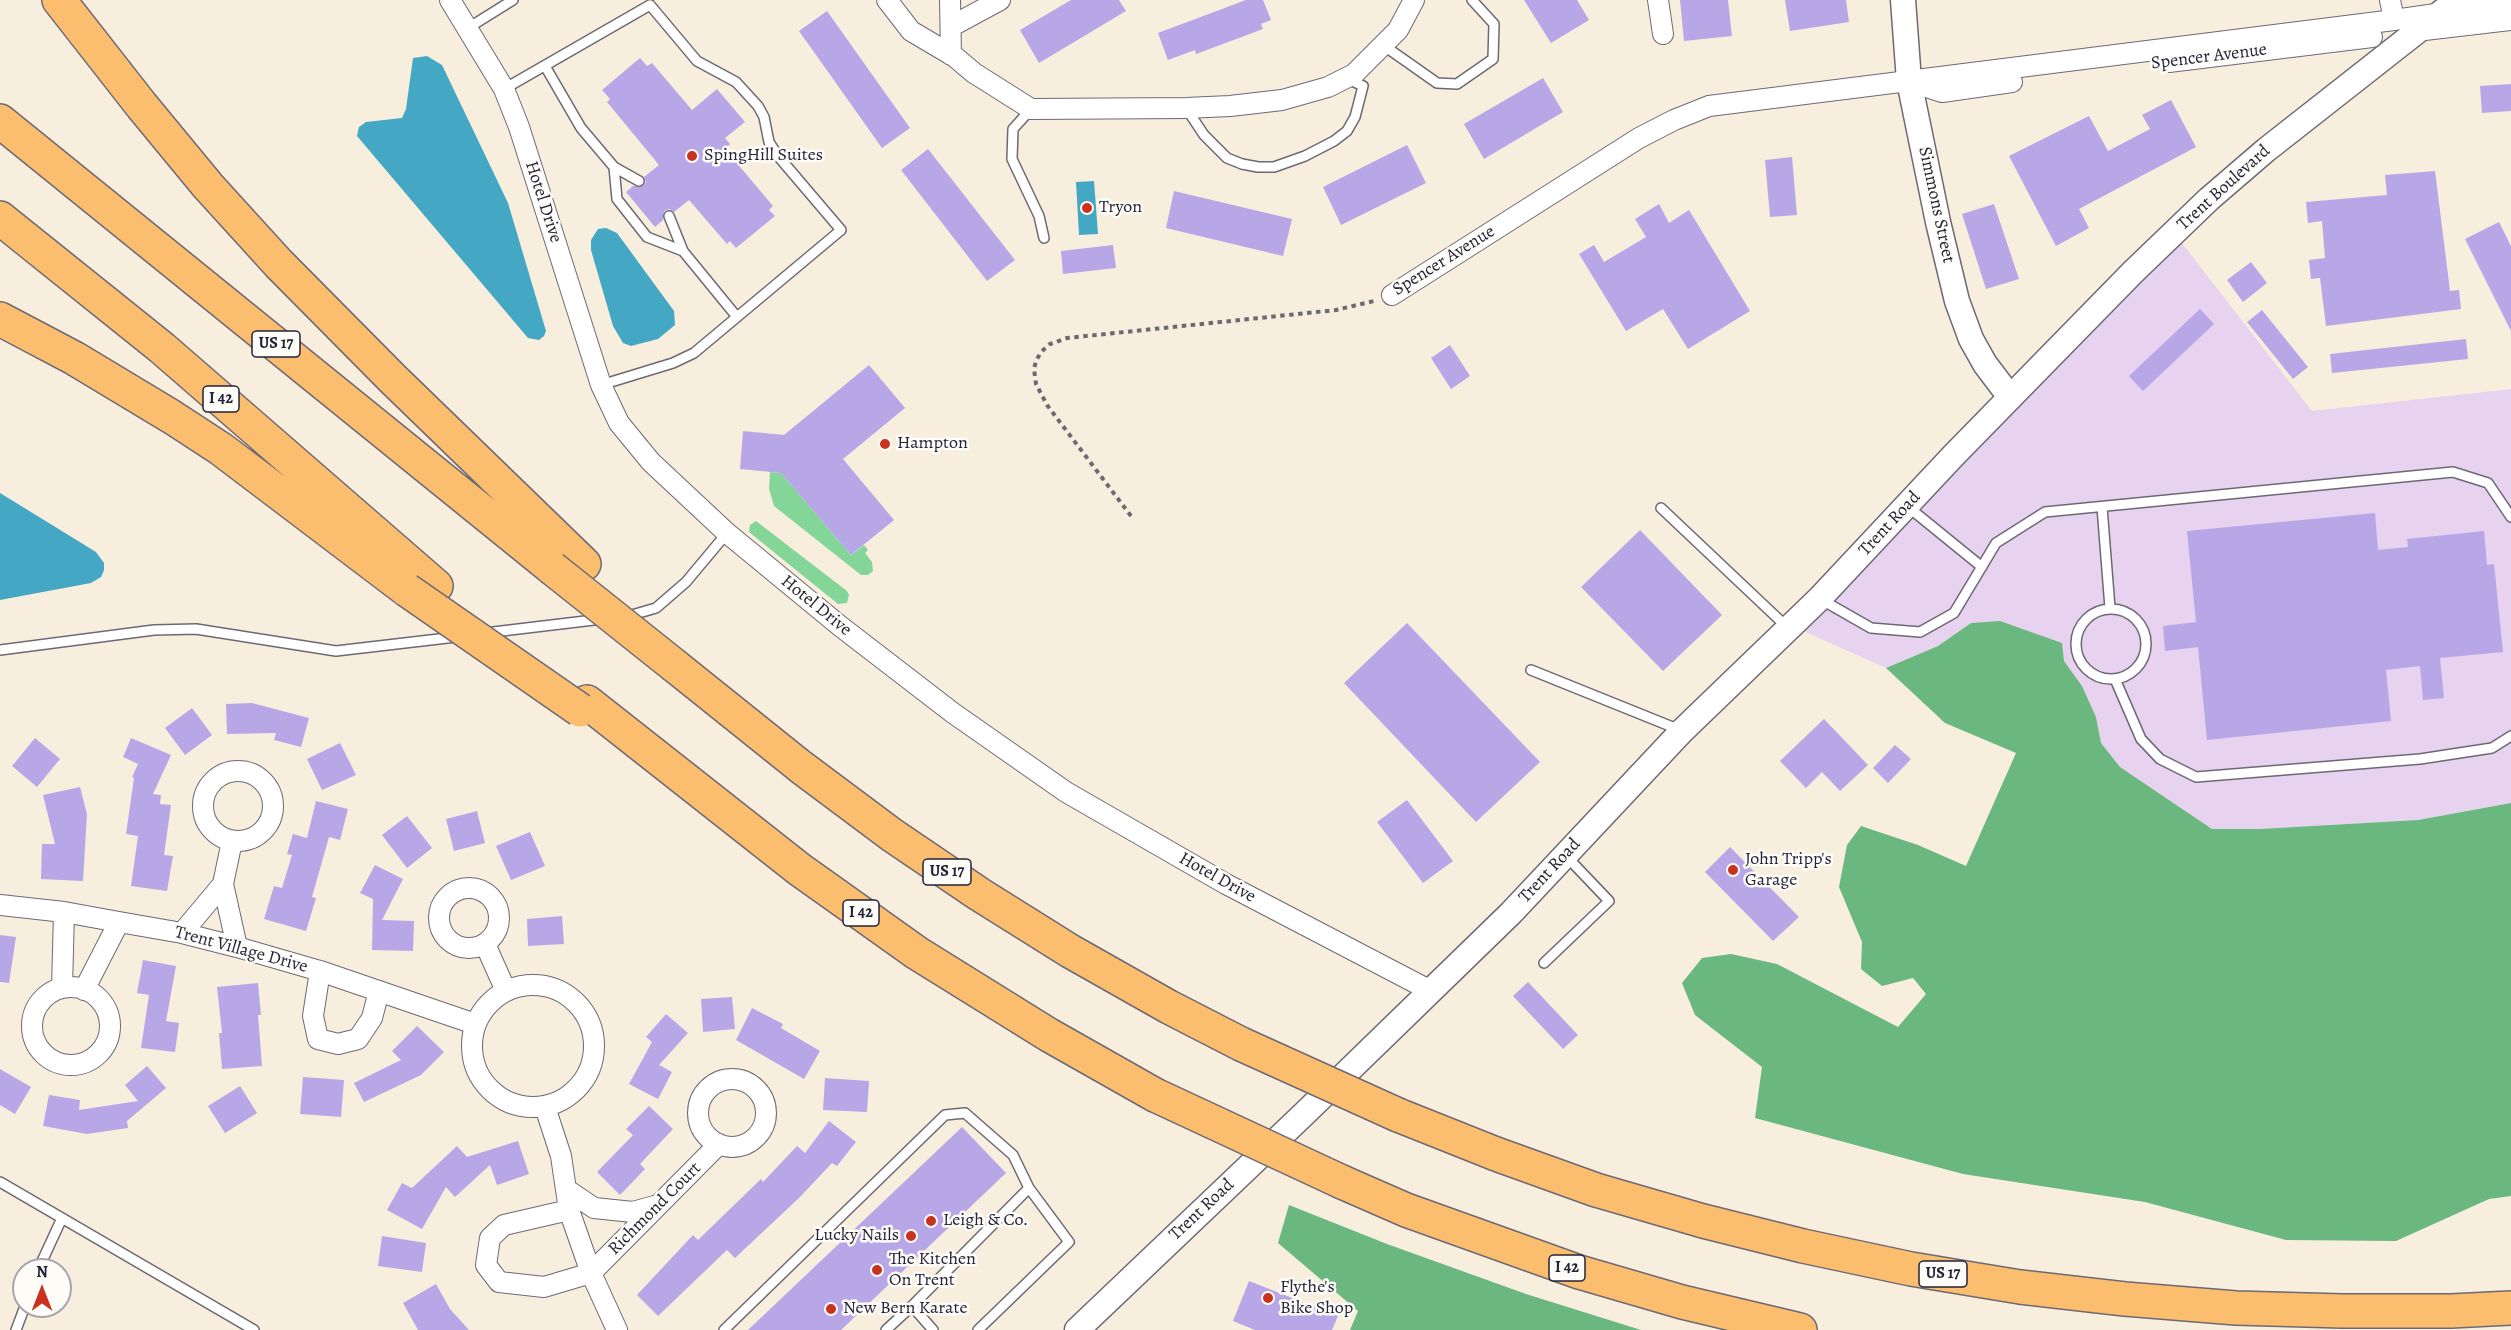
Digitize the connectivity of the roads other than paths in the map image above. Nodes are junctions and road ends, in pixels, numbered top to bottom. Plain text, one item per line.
1 (59, 0) edge
2 (450, 0) edge
3 (513, 0) edge
4 (887, 0) edge
5 (950, 0) edge
6 (1000, 0) edge
7 (1414, 0) edge
8 (1472, 0) edge
9 (1658, 0) edge
10 (1903, 0) edge
11 (2390, 0) edge
12 (2511, 3) edge
13 (2449, 6) edge
14 (2394, 20) junction
15 (2511, 20) edge
16 (952, 26) junction
17 (468, 28) junction
18 (2420, 30) junction
19 (1663, 34) dead end
20 (1383, 45) junction
21 (951, 55) junction
22 (545, 66) junction
23 (1346, 78) junction
24 (1909, 81) junction
25 (504, 88) junction
26 (1186, 108) junction
27 (1031, 109) junction
28 (0, 121) edge
29 (614, 167) junction
30 (639, 181) dead end
31 (669, 216) dead end
32 (0, 218) edge
33 (1044, 238) dead end
34 (683, 251) junction
35 (1392, 295) road end
36 (737, 317) junction
37 (0, 318) edge
38 (601, 385) junction
39 (2010, 397) junction
40 (1907, 506) junction
41 (2102, 507) junction
42 (1661, 508) dead end
43 (2511, 517) edge
44 (726, 533) junction
45 (1982, 567) junction
46 (422, 588) junction
47 (1819, 599) junction
48 (2110, 608) junction
49 (1788, 628) junction
50 (0, 650) edge
51 (683, 665) junction
52 (1531, 670) dead end
53 (2115, 679) junction
54 (1683, 731) junction
55 (2511, 736) edge
56 (232, 841) dead end
57 (1565, 855) junction
58 (223, 884) junction
59 (0, 905) edge
60 (64, 912) junction
61 (119, 922) junction
62 (182, 933) junction
63 (485, 944) dead end
64 (237, 947) junction
65 (1544, 963) dead end
66 (320, 971) junction
67 (62, 988) junction
68 (84, 990) junction
69 (379, 991) junction
70 (506, 991) junction
71 (1431, 991) junction
72 (475, 1024) junction
73 (545, 1107) junction
74 (719, 1144) dead end
75 (0, 1182) edge
76 (1029, 1188) junction
77 (566, 1189) junction
78 (658, 1205) junction
79 (569, 1210) junction
80 (62, 1218) junction
81 (44, 1258) edge
82 (591, 1273) junction
83 (912, 1306) junction
84 (2511, 1308) edge
85 (254, 1330) edge
86 (617, 1330) edge
87 (724, 1330) edge
88 (886, 1330) edge
89 (933, 1330) edge
90 (978, 1330) edge
91 (1077, 1330) edge
92 (1800, 1330) edge

1 - 51 highway
2 - 17 street, Hotel Drive
3 - 17 lane
4 - 21 street
5 - 16 street
6 - 16 street
7 - 20 street
8 - 20 lane
9 - 19 street
10 - 24 street, Simmons Street
11 - 14 street
12 - 13 street, Spencer Avenue
13 - 14 street, Spencer Avenue
13 - 18 street, Trent Boulevard
14 - 24 street, Spencer Avenue
15 - 18 street, Spencer Avenue
16 - 21 street
17 - 25 street, Hotel Drive
18 - 24 street, Spencer Avenue
18 - 39 street, Trent Boulevard
20 - 23 street
21 - 27 street
22 - 25 lane
22 - 29 lane
22 - 36 lane
23 - 26 street
23 - 26 lane
24 - 35 street, Spencer Avenue
24 - 39 street, Simmons Street
25 - 38 street, Hotel Drive
26 - 27 street
27 - 33 lane
28 - 51 highway, US 17, bridge
29 - 30 lane
29 - 34 lane
31 - 34 lane
32 - 46 highway, I 42
34 - 36 lane
36 - 38 lane
37 - 46 highway
38 - 44 street, Hotel Drive
39 - 40 street, Trent Road
40 - 45 lane
40 - 47 street, Trent Road
41 - 43 lane
41 - 45 lane
41 - 48 lane
42 - 49 lane
44 - 50 lane
44 - 71 street, Hotel Drive
45 - 47 lane
46 - 92 highway, I 42, bridge
47 - 49 street, Trent Road
48 - 53 lane
48 - 53 lane
49 - 54 street, Trent Road
51 - 84 highway, US 17, bridge
52 - 54 lane
53 - 55 lane
54 - 57 street, Trent Road
56 - 58 street
57 - 65 lane
57 - 71 street, Trent Road
58 - 62 street
58 - 64 street
59 - 60 street, Trent Village Drive
60 - 61 street, Trent Village Drive
60 - 67 street
61 - 62 street, Trent Village Drive
61 - 68 street
62 - 64 street, Trent Village Drive
63 - 70 street
64 - 66 street, Trent Village Drive
66 - 69 street, Trent Village Drive
66 - 69 street
67 - 68 street
67 - 68 street
69 - 72 street, Trent Village Drive
70 - 72 street
70 - 73 street
71 - 91 street, Trent Road
72 - 73 street
73 - 77 street
74 - 78 street, Richmond Court
75 - 80 lane
76 - 83 lane
76 - 87 lane
76 - 90 lane
77 - 78 street
77 - 79 street
78 - 82 street, Richmond Court
79 - 82 street
79 - 82 street
80 - 81 lane
80 - 85 lane
82 - 86 street
83 - 88 lane
83 - 89 lane

